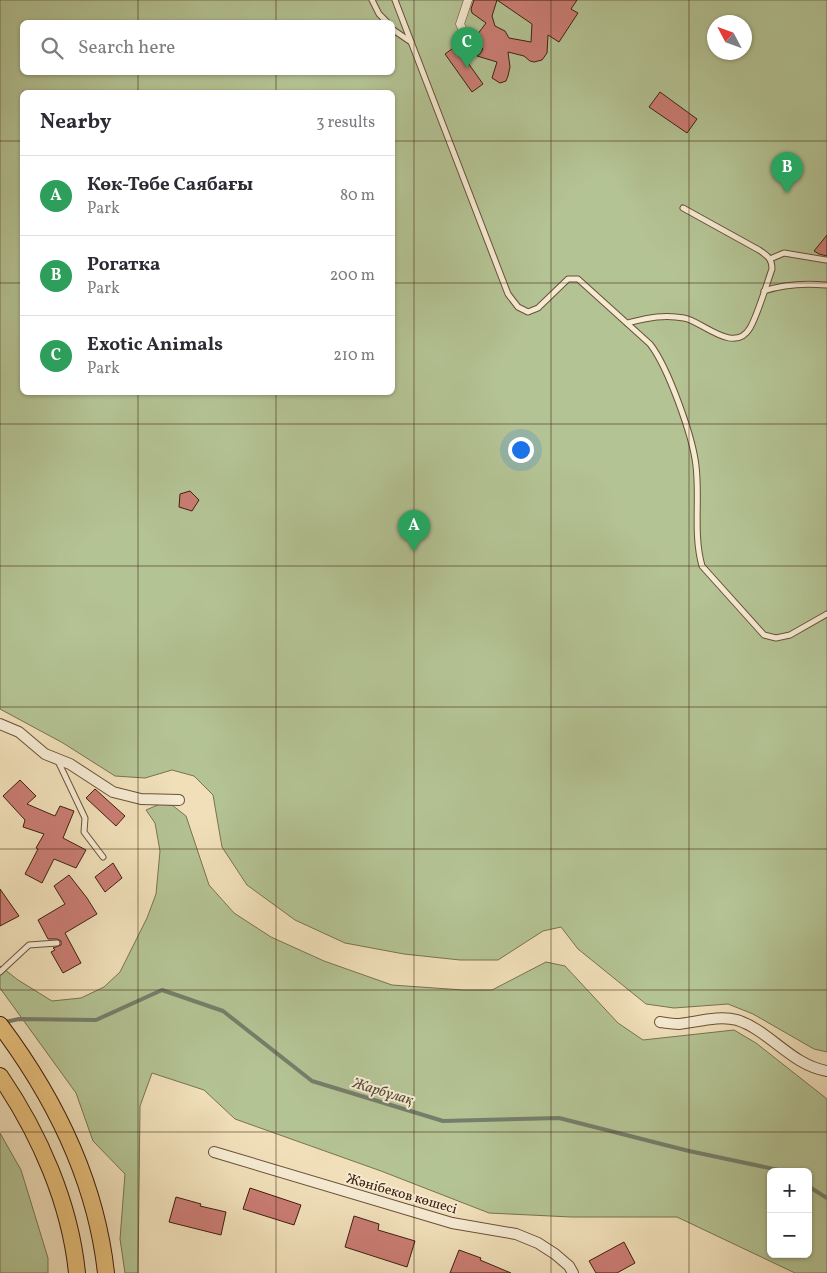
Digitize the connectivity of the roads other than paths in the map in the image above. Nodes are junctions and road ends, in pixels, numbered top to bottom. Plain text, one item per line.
1 (372, 0) edge
2 (395, 0) edge
3 (468, 0) edge
4 (385, 20) edge
5 (395, 31) edge
6 (411, 42) junction
7 (477, 50) dead end
8 (683, 208) dead end
9 (770, 259) junction
10 (826, 260) edge
11 (826, 285) edge
12 (764, 291) junction
13 (627, 323) junction
14 (827, 614) edge
15 (0, 724) edge
16 (56, 759) junction
17 (179, 800) dead end
18 (103, 857) dead end
19 (57, 943) dead end
20 (0, 972) edge
21 (660, 1022) dead end
22 (0, 1025) edge
23 (827, 1070) edge
24 (0, 1076) edge
25 (214, 1152) dead end
26 (77, 1273) edge
27 (106, 1273) edge
28 (573, 1273) edge

1 - 4 lane
2 - 6 lane
3 - 7 street
5 - 6 lane
6 - 13 lane
8 - 9 lane
9 - 10 lane
9 - 12 lane
11 - 12 lane
12 - 13 lane
13 - 14 lane
15 - 16 street
16 - 17 street
16 - 18 lane
19 - 20 lane
21 - 23 street
22 - 27 main road
24 - 26 main road
25 - 28 street, Жәнібеков көшесі

